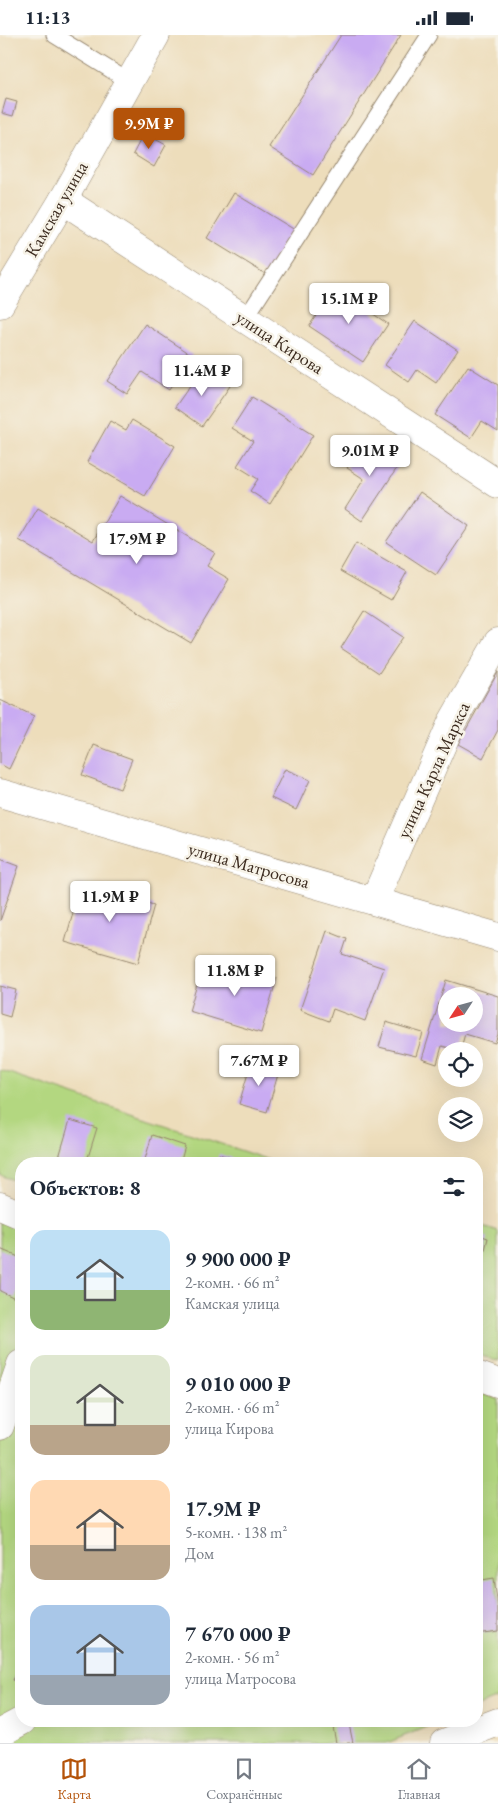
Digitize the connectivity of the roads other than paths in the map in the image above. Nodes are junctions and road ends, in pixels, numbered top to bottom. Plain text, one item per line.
1 (54, 35) edge
2 (156, 35) edge
3 (429, 35) edge
4 (130, 82) junction
5 (63, 200) junction
6 (0, 304) edge
7 (245, 319) junction
8 (498, 484) edge
9 (498, 642) edge
10 (0, 793) edge
11 (374, 901) junction
12 (498, 937) edge
13 (0, 1206) edge
14 (15, 1212) edge
15 (483, 1378) edge
16 (15, 1382) edge
17 (498, 1383) edge
18 (0, 1426) edge
19 (498, 1722) edge
20 (15, 1725) edge
21 (0, 1733) edge
22 (444, 1743) edge

1 - 4 lane
2 - 4 street, Камская улица
3 - 7 lane
4 - 5 street, Камская улица
5 - 6 street, Камская улица
5 - 7 street, улица Кирова
7 - 8 street, улица Кирова
9 - 11 street, улица Карла Маркса
10 - 11 street, улица Матросова
11 - 12 street, улица Матросова
13 - 14 street
15 - 17 street
16 - 18 street
19 - 22 street
20 - 21 street

